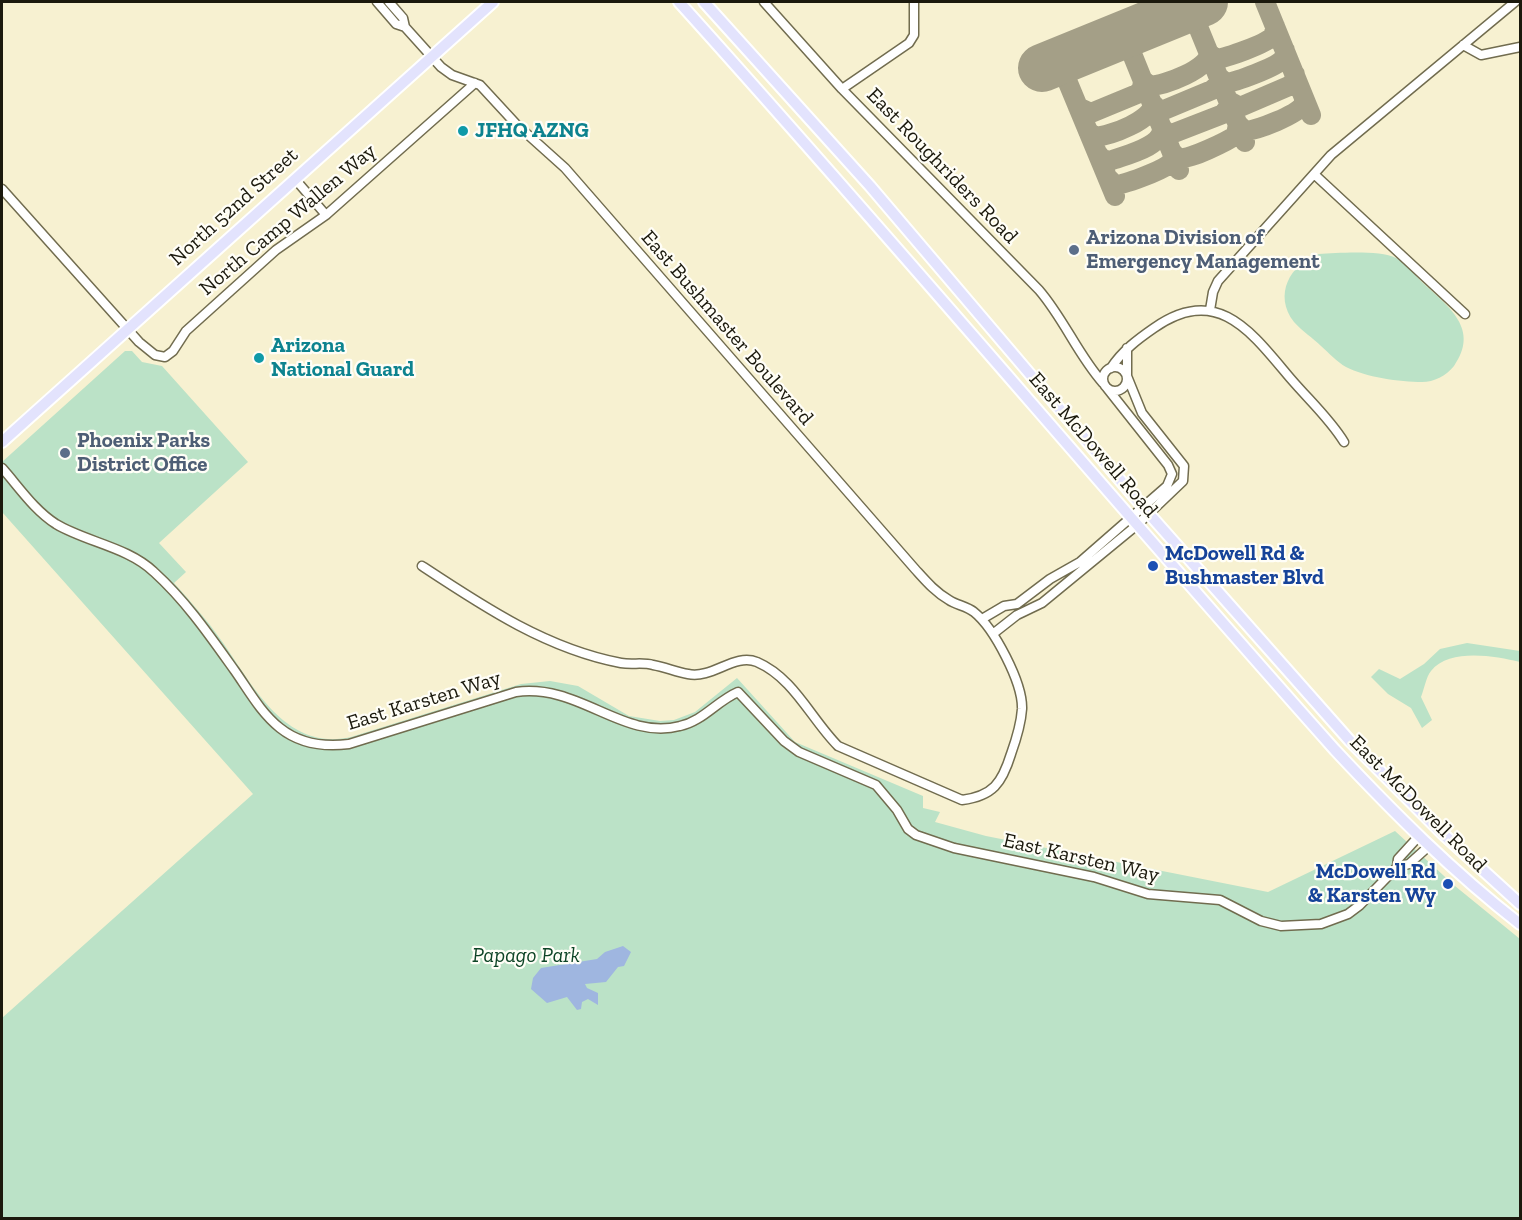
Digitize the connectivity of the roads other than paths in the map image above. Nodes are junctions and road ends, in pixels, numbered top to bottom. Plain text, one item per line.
1 (376, 2) edge
2 (389, 2) edge
3 (493, 2) edge
4 (679, 2) edge
5 (704, 2) edge
6 (764, 2) edge
7 (914, 2) edge
8 (1515, 2) edge
9 (405, 27) junction
10 (1463, 45) junction
11 (1521, 47) edge
12 (432, 57) junction
13 (475, 83) junction
14 (842, 89) junction
15 (1314, 174) junction
16 (295, 179) junction
17 (2, 189) edge
18 (326, 215) junction
19 (1210, 310) junction
20 (1466, 314) dead end
21 (128, 329) junction
22 (1128, 348) junction
23 (1087, 361) junction
24 (1111, 368) junction
25 (1127, 375) junction
26 (1105, 386) junction
27 (2, 442) edge
28 (1344, 442) dead end
29 (2, 468) edge
30 (1146, 511) junction
31 (1134, 521) junction
32 (422, 566) dead end
33 (981, 620) junction
34 (994, 633) junction
35 (1419, 836) junction
36 (1429, 846) junction
37 (1397, 867) junction
38 (1516, 901) edge
39 (1521, 924) edge

1 - 9 street
2 - 9 street
3 - 12 main road, North 52nd Street
4 - 31 main road, East McDowell Road
5 - 30 main road, East McDowell Road
6 - 14 street, East Roughriders Road
7 - 14 street
8 - 10 street
9 - 12 street
10 - 11 street
10 - 15 street
12 - 13 street, East Bushmaster Boulevard
12 - 16 main road, North 52nd Street
13 - 18 street, North Camp Wallen Way
13 - 33 street, East Bushmaster Boulevard
14 - 23 street, East Roughriders Road
15 - 19 street
15 - 20 street
16 - 18 street
16 - 21 main road, North 52nd Street
17 - 21 street
18 - 21 street, North Camp Wallen Way
19 - 22 street
19 - 28 street
21 - 27 main road, North 52nd Street
22 - 24 street
22 - 25 street
23 - 24 street
23 - 26 street, East Roughriders Road
24 - 25 street
24 - 26 street
25 - 26 street
25 - 30 street
26 - 30 street
29 - 37 street, East Karsten Way
30 - 31 street
30 - 38 main road, East McDowell Road
31 - 33 street
31 - 34 street
31 - 35 main road, East McDowell Road
32 - 34 street
33 - 34 street, East Bushmaster Boulevard
35 - 36 main road, East McDowell Road
35 - 37 street, East Karsten Way
35 - 38 main road
36 - 37 street, East Karsten Way
36 - 39 main road, East McDowell Road

